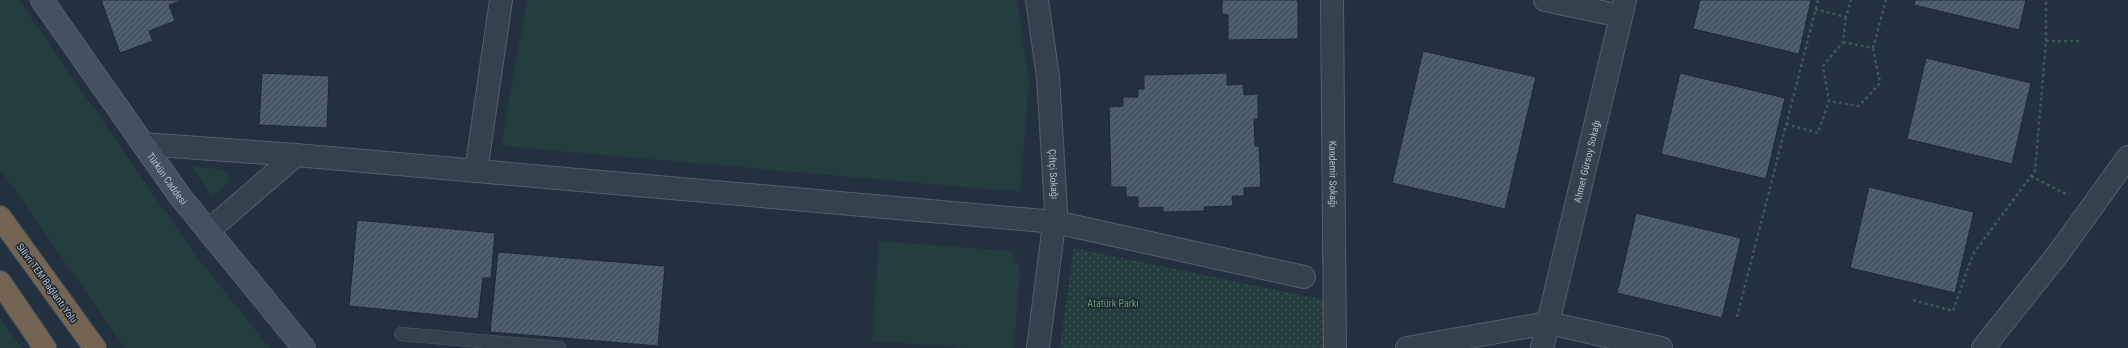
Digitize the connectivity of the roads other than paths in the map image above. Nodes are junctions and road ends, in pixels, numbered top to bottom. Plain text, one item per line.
1 (42, 0) edge
2 (501, 0) edge
3 (1037, 0) edge
4 (1332, 0) edge
5 (1545, 0) edge
6 (1623, 8) edge
7 (143, 144) junction
8 (296, 155) junction
9 (2128, 157) edge
10 (476, 171) junction
11 (0, 217) edge
12 (1055, 222) junction
13 (208, 231) junction
14 (1304, 277) dead end
15 (0, 282) edge
16 (1548, 323) junction
17 (401, 334) dead end
18 (45, 348) edge
19 (95, 348) edge
20 (304, 348) edge
21 (558, 348) edge
22 (1038, 348) edge
23 (1336, 348) edge
24 (1407, 348) edge
25 (1542, 348) edge
26 (1660, 348) edge
27 (1983, 348) edge

1 - 7 street, Türkün Caddesi
2 - 10 street
3 - 12 street, Çiftçi Sokağı
4 - 23 street, Kandemir Sokağı
5 - 6 street
6 - 16 street, Ahmet Gürsoy Sokağı
7 - 8 street
7 - 13 street, Türkün Caddesi
8 - 10 street
8 - 13 street
9 - 27 street
10 - 12 street
11 - 19 highway, Silivri TEM Bağlantı Yolu
12 - 14 street
12 - 22 street, Çiftçi Sokağı
13 - 20 street, Türkün Caddesi
15 - 18 highway
16 - 24 street
16 - 25 street, Ahmet Gürsoy Sokağı
16 - 26 street
17 - 21 lane

